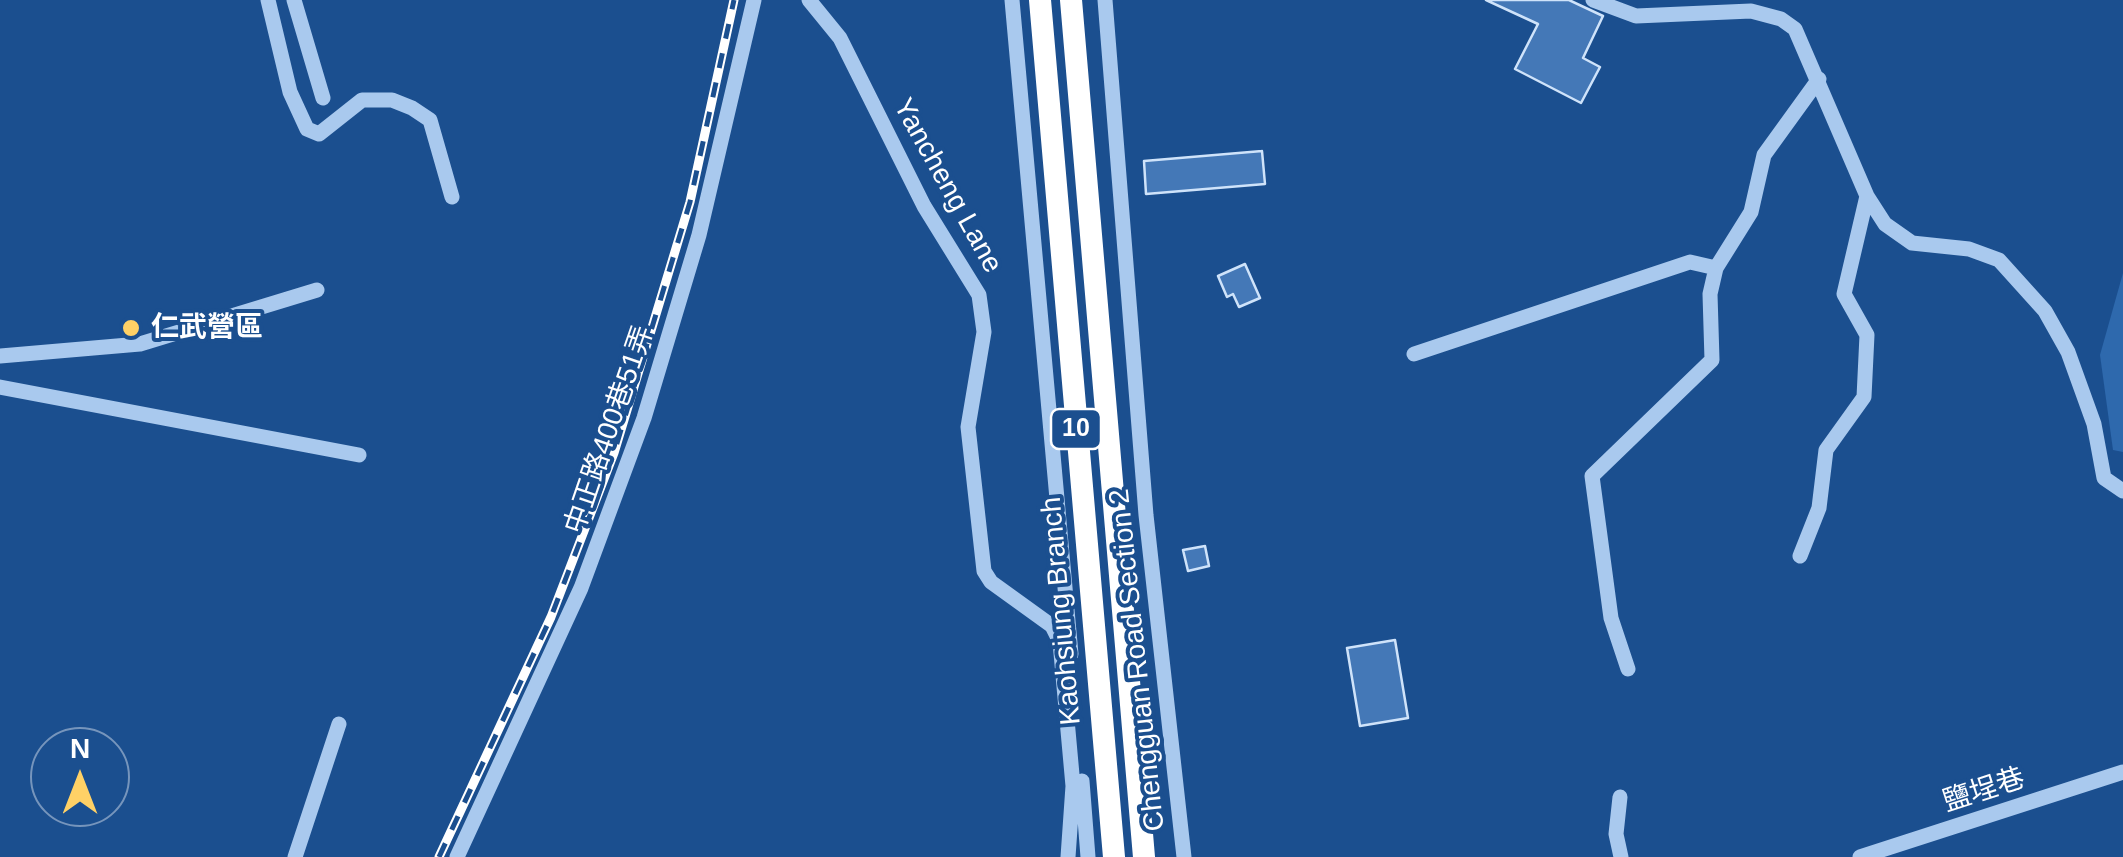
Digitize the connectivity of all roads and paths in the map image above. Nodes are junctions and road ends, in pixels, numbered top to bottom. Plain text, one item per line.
1 (268, 0) edge
2 (294, 0) edge
3 (754, 0) edge
4 (809, 0) edge
5 (1012, 0) edge
6 (1040, 0) edge
7 (1071, 0) edge
8 (1105, 0) edge
9 (1593, 0) edge
10 (1751, 5) edge
11 (1819, 79) junction
12 (323, 98) dead end
13 (1867, 196) junction
14 (452, 198) dead end
15 (1716, 268) junction
16 (317, 290) dead end
17 (1414, 354) dead end
18 (0, 356) edge
19 (0, 387) edge
20 (360, 455) dead end
21 (2123, 492) edge
22 (1800, 556) dead end
23 (1628, 669) dead end
24 (339, 724) dead end
25 (2123, 772) edge
26 (1620, 797) dead end
27 (295, 857) edge
28 (456, 857) edge
29 (1068, 857) edge
30 (1088, 857) edge
31 (1114, 857) edge
32 (1144, 857) edge
33 (1184, 857) edge
34 (1621, 857) edge
35 (1860, 857) edge

1 - 14 street
2 - 12 street
3 - 28 street, 中正路400巷51弄
4 - 29 street, Yancheng Lane
5 - 30 street
6 - 31 highway, Kaohsiung Branch / 10
7 - 32 highway, 10
8 - 33 street, Chengguan Road Section 2
9 - 10 street
10 - 11 street
11 - 13 street
11 - 15 street
13 - 21 street
13 - 22 street
15 - 17 street
15 - 23 street
16 - 18 street
19 - 20 street
24 - 27 street
25 - 35 street, 鹽埕巷
26 - 34 street

